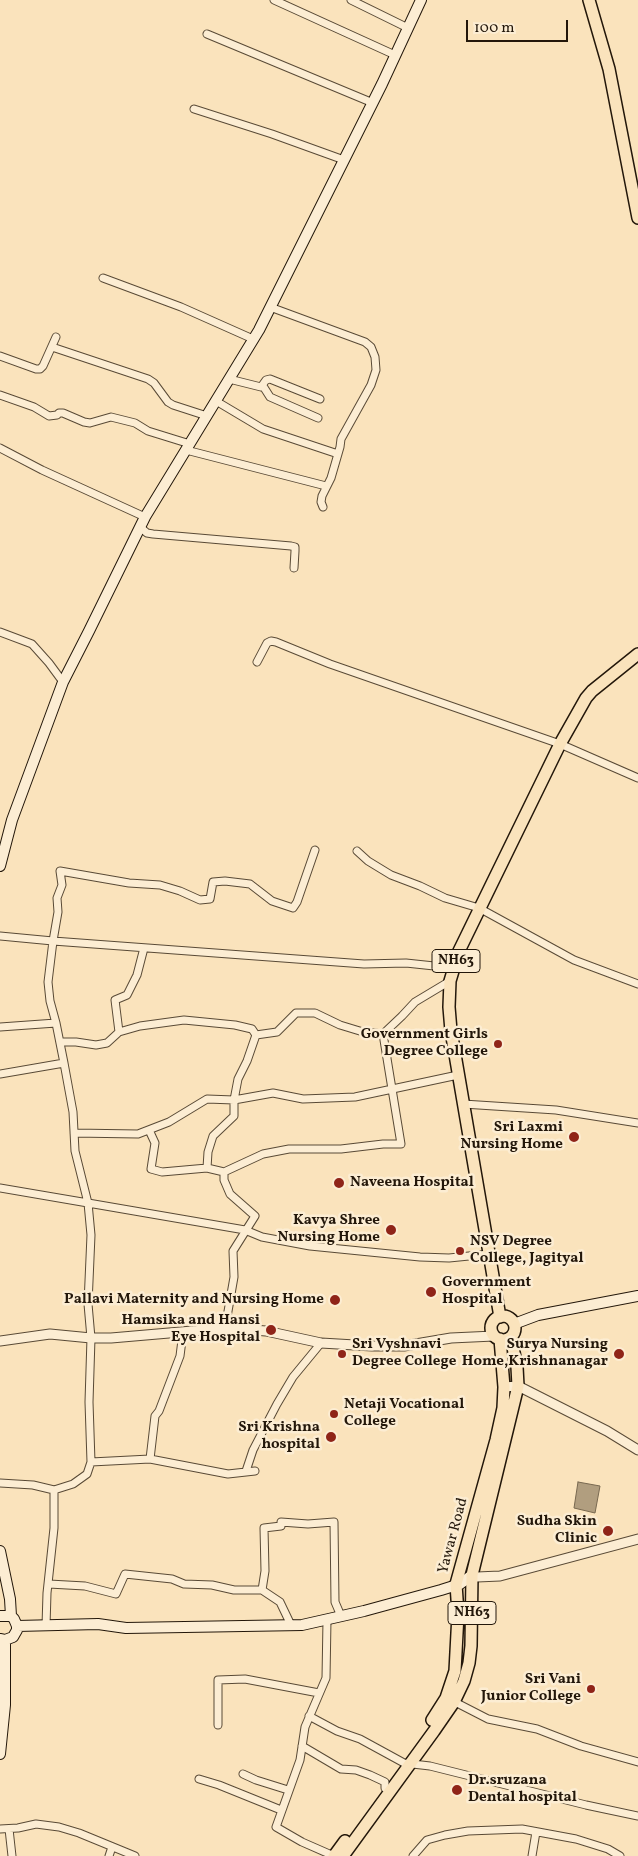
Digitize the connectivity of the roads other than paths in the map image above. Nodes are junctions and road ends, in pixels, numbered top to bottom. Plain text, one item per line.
1 (274, 0) edge
2 (351, 0) edge
3 (421, 0) edge
4 (589, 0) edge
5 (408, 28) junction
6 (207, 34) dead end
7 (395, 56) junction
8 (372, 103) junction
9 (194, 109) dead end
10 (344, 160) junction
11 (638, 218) edge
12 (103, 278) dead end
13 (270, 307) junction
14 (56, 337) dead end
15 (254, 338) junction
16 (52, 347) junction
17 (0, 356) edge
18 (229, 379) junction
19 (263, 386) junction
20 (0, 395) edge
21 (320, 399) dead end
22 (216, 401) junction
23 (207, 416) junction
24 (318, 418) dead end
25 (188, 447) junction
26 (1, 451) edge
27 (338, 454) junction
28 (326, 486) junction
29 (323, 507) dead end
30 (145, 517) junction
31 (140, 527) junction
32 (294, 568) dead end
33 (0, 632) edge
34 (638, 654) edge
35 (258, 662) dead end
36 (63, 682) junction
37 (560, 744) junction
38 (638, 778) edge
39 (315, 850) dead end
40 (357, 851) dead end
41 (0, 866) edge
42 (479, 908) junction
43 (0, 936) edge
44 (53, 941) junction
45 (144, 948) junction
46 (453, 968) junction
47 (450, 981) junction
48 (638, 984) edge
49 (56, 1023) junction
50 (0, 1027) edge
51 (119, 1032) junction
52 (383, 1034) junction
53 (256, 1035) junction
54 (60, 1042) junction
55 (64, 1063) junction
56 (0, 1074) edge
57 (458, 1075) junction
58 (392, 1090) junction
59 (234, 1100) junction
60 (463, 1104) junction
61 (638, 1123) edge
62 (149, 1130) junction
63 (74, 1132) junction
64 (207, 1168) junction
65 (224, 1172) junction
66 (0, 1188) edge
67 (88, 1203) junction
68 (245, 1230) junction
69 (489, 1254) junction
70 (638, 1296) edge
71 (500, 1317) junction
72 (514, 1324) junction
73 (227, 1328) junction
74 (182, 1332) junction
75 (91, 1338) junction
76 (502, 1338) junction
77 (0, 1341) edge
78 (321, 1343) junction
79 (518, 1386) junction
80 (504, 1387) junction
81 (638, 1450) edge
82 (150, 1459) junction
83 (91, 1462) junction
84 (246, 1471) junction
85 (255, 1471) dead end
86 (0, 1483) edge
87 (54, 1490) junction
88 (638, 1539) edge
89 (0, 1551) edge
90 (472, 1575) junction
91 (456, 1582) junction
92 (49, 1584) junction
93 (262, 1590) junction
94 (5, 1616) edge
95 (341, 1616) junction
96 (327, 1620) junction
97 (291, 1625) junction
98 (18, 1626) junction
99 (46, 1626) junction
100 (2, 1639) edge
101 (2, 1674) edge
102 (319, 1693) junction
103 (450, 1700) junction
104 (309, 1716) junction
105 (218, 1725) dead end
106 (302, 1746) junction
107 (0, 1754) edge
108 (638, 1762) edge
109 (407, 1764) junction
110 (243, 1774) dead end
111 (199, 1779) dead end
112 (385, 1788) junction
113 (288, 1790) junction
114 (281, 1810) junction
115 (638, 1816) edge
116 (0, 1829) edge
117 (9, 1829) junction
118 (536, 1832) junction
119 (112, 1847) junction
120 (341, 1855) edge
121 (12, 1856) edge
122 (109, 1856) edge
123 (135, 1856) edge
124 (413, 1856) edge
125 (532, 1856) edge
126 (620, 1856) edge

1 - 7 street
2 - 5 street
3 - 5 main road
4 - 11 highway
5 - 7 main road
6 - 8 street
7 - 8 main road
8 - 10 main road
9 - 10 street
10 - 13 main road
12 - 15 street
13 - 15 main road
13 - 27 street
14 - 16 street
15 - 18 main road
16 - 17 street
16 - 23 street
18 - 19 street
18 - 22 main road
19 - 21 street
19 - 24 street
20 - 25 street
22 - 23 main road
22 - 27 street
23 - 25 main road
25 - 28 street
25 - 30 main road
26 - 30 street
27 - 28 street
28 - 29 street
30 - 31 main road
31 - 32 street
31 - 36 main road
33 - 36 street
34 - 37 highway, NH63
35 - 37 street
36 - 41 main road
37 - 38 street
37 - 42 highway, NH63
39 - 44 street
40 - 42 street
42 - 46 highway, NH63
42 - 48 street
43 - 44 street
44 - 45 street
44 - 49 street
45 - 46 street
45 - 51 street
46 - 47 highway, NH63
47 - 52 street
47 - 57 highway, NH63
49 - 50 street
49 - 54 street
51 - 53 street
51 - 54 street
52 - 53 street
52 - 58 street
53 - 59 street
54 - 55 street
55 - 56 street
55 - 63 street
57 - 58 street
57 - 60 highway, NH63
58 - 59 street
58 - 65 street
59 - 62 street
59 - 64 street
60 - 61 street
60 - 69 highway, NH63
62 - 63 street
62 - 64 street
63 - 67 street
64 - 65 street
65 - 68 street
66 - 67 street
67 - 68 street
67 - 75 street
68 - 69 street
68 - 73 street
69 - 71 highway, NH63
70 - 72 main road
71 - 72 highway
71 - 76 highway, NH63
72 - 76 highway, NH63
73 - 74 street
73 - 78 street
74 - 75 street
74 - 82 street
75 - 77 street
75 - 83 street
76 - 78 street
76 - 79 highway, NH63
76 - 80 highway, Yawar Road / NH63
78 - 84 street
79 - 80 street
79 - 81 street
79 - 90 highway, NH63
80 - 91 highway, Yawar Road / NH63
82 - 83 street
82 - 84 street
83 - 87 street
84 - 85 street
86 - 87 street
87 - 92 street
88 - 90 street
89 - 94 main road
90 - 91 main road
90 - 103 highway, NH63
91 - 95 main road
91 - 103 highway, Yawar Road / NH63
92 - 93 street
92 - 99 street
93 - 95 street
93 - 97 street
94 - 98 main road
95 - 96 main road
96 - 97 main road
96 - 102 street
97 - 99 main road
98 - 99 main road
98 - 100 main road
100 - 101 main road
101 - 107 main road
102 - 104 street
102 - 105 street
103 - 108 street
103 - 109 highway, NH63
104 - 106 street
104 - 109 street
106 - 112 street
106 - 113 street
109 - 112 highway, NH63
109 - 115 street
109 - 120 highway, NH63
110 - 113 street
111 - 114 street
112 - 120 highway, NH63
113 - 114 street
114 - 120 street
116 - 117 street
117 - 119 street
117 - 121 street
118 - 124 street
118 - 125 street
118 - 126 street
119 - 122 street
119 - 123 street

